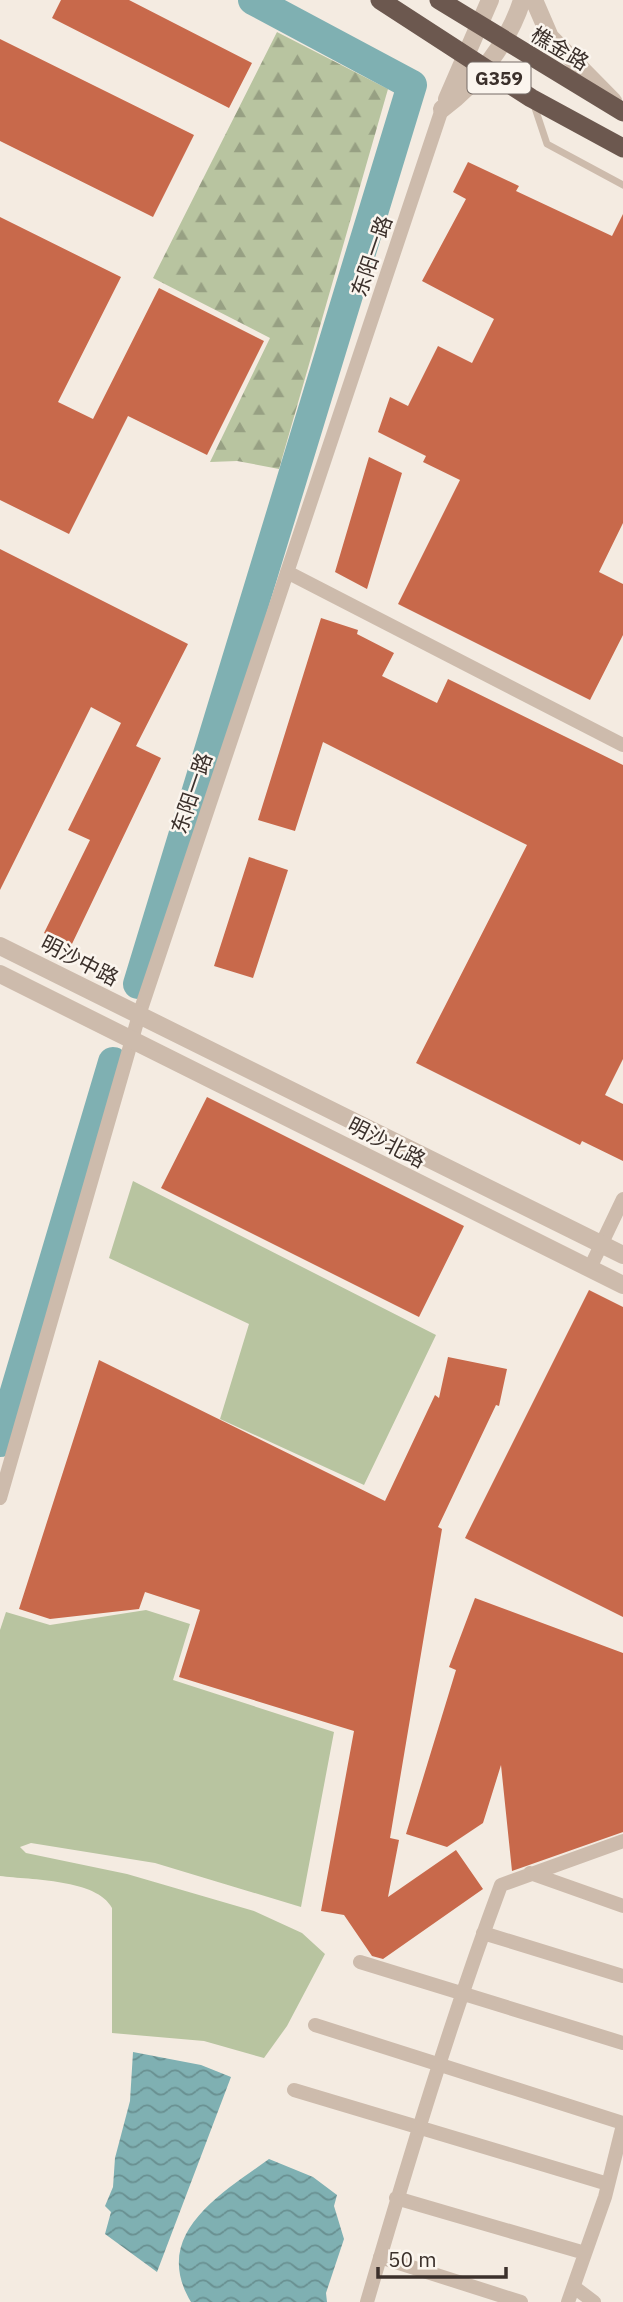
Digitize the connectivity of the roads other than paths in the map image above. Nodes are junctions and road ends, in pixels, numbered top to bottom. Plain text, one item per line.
1 (380, 0) edge
2 (439, 0) edge
3 (490, 0) edge
4 (522, 0) edge
5 (534, 0) edge
6 (479, 25) junction
7 (503, 41) junction
8 (466, 57) junction
9 (483, 68) junction
10 (531, 98) junction
11 (442, 109) junction
12 (623, 111) edge
13 (623, 148) edge
14 (623, 185) edge
15 (287, 572) junction
16 (623, 745) edge
17 (0, 946) edge
18 (0, 974) edge
19 (139, 1015) junction
20 (131, 1040) junction
21 (623, 1199) edge
22 (601, 1244) junction
23 (623, 1255) edge
24 (590, 1268) junction
25 (623, 1285) edge
26 (0, 1498) edge
27 (623, 1841) edge
28 (530, 1872) junction
29 (623, 1906) edge
30 (483, 1933) junction
31 (360, 1962) dead end
32 (623, 1976) edge
33 (461, 1993) junction
34 (315, 2025) dead end
35 (623, 2043) edge
36 (442, 2065) junction
37 (294, 2090) dead end
38 (623, 2124) edge
39 (421, 2128) junction
40 (608, 2185) junction
41 (396, 2198) junction
42 (585, 2253) junction
43 (380, 2257) junction
44 (574, 2287) junction
45 (367, 2302) edge
46 (521, 2302) edge
47 (568, 2302) edge
48 (594, 2302) edge

1 - 8 highway, G359
2 - 6 highway, 樵金路 / G359
3 - 6 street
4 - 7 street
5 - 12 street
6 - 7 highway, 樵金路 / G359
6 - 8 street
7 - 9 street
7 - 12 highway, 樵金路 / G359
8 - 9 highway, G359
8 - 11 street
9 - 10 highway, G359
9 - 11 street
10 - 13 highway, G359
10 - 14 lane
11 - 15 street, 东阳一路
15 - 16 street
15 - 19 street, 东阳一路
17 - 19 street, 明沙中路
18 - 20 street
19 - 20 street, 东阳一路
19 - 22 street, 明沙北路
20 - 24 street, 明沙北路
20 - 26 street, 东阳一路
21 - 22 street
22 - 23 street, 明沙北路
22 - 24 street
24 - 25 street, 明沙北路
27 - 28 street
28 - 29 street
28 - 30 street
30 - 32 street
30 - 33 street
31 - 33 street
33 - 35 street
33 - 36 street
34 - 36 street
36 - 38 street
36 - 39 street
37 - 39 street
38 - 40 street
39 - 40 street
39 - 41 street
40 - 42 street
41 - 42 street
41 - 43 street
42 - 44 street
43 - 45 street
43 - 46 street
44 - 47 street
44 - 48 street

